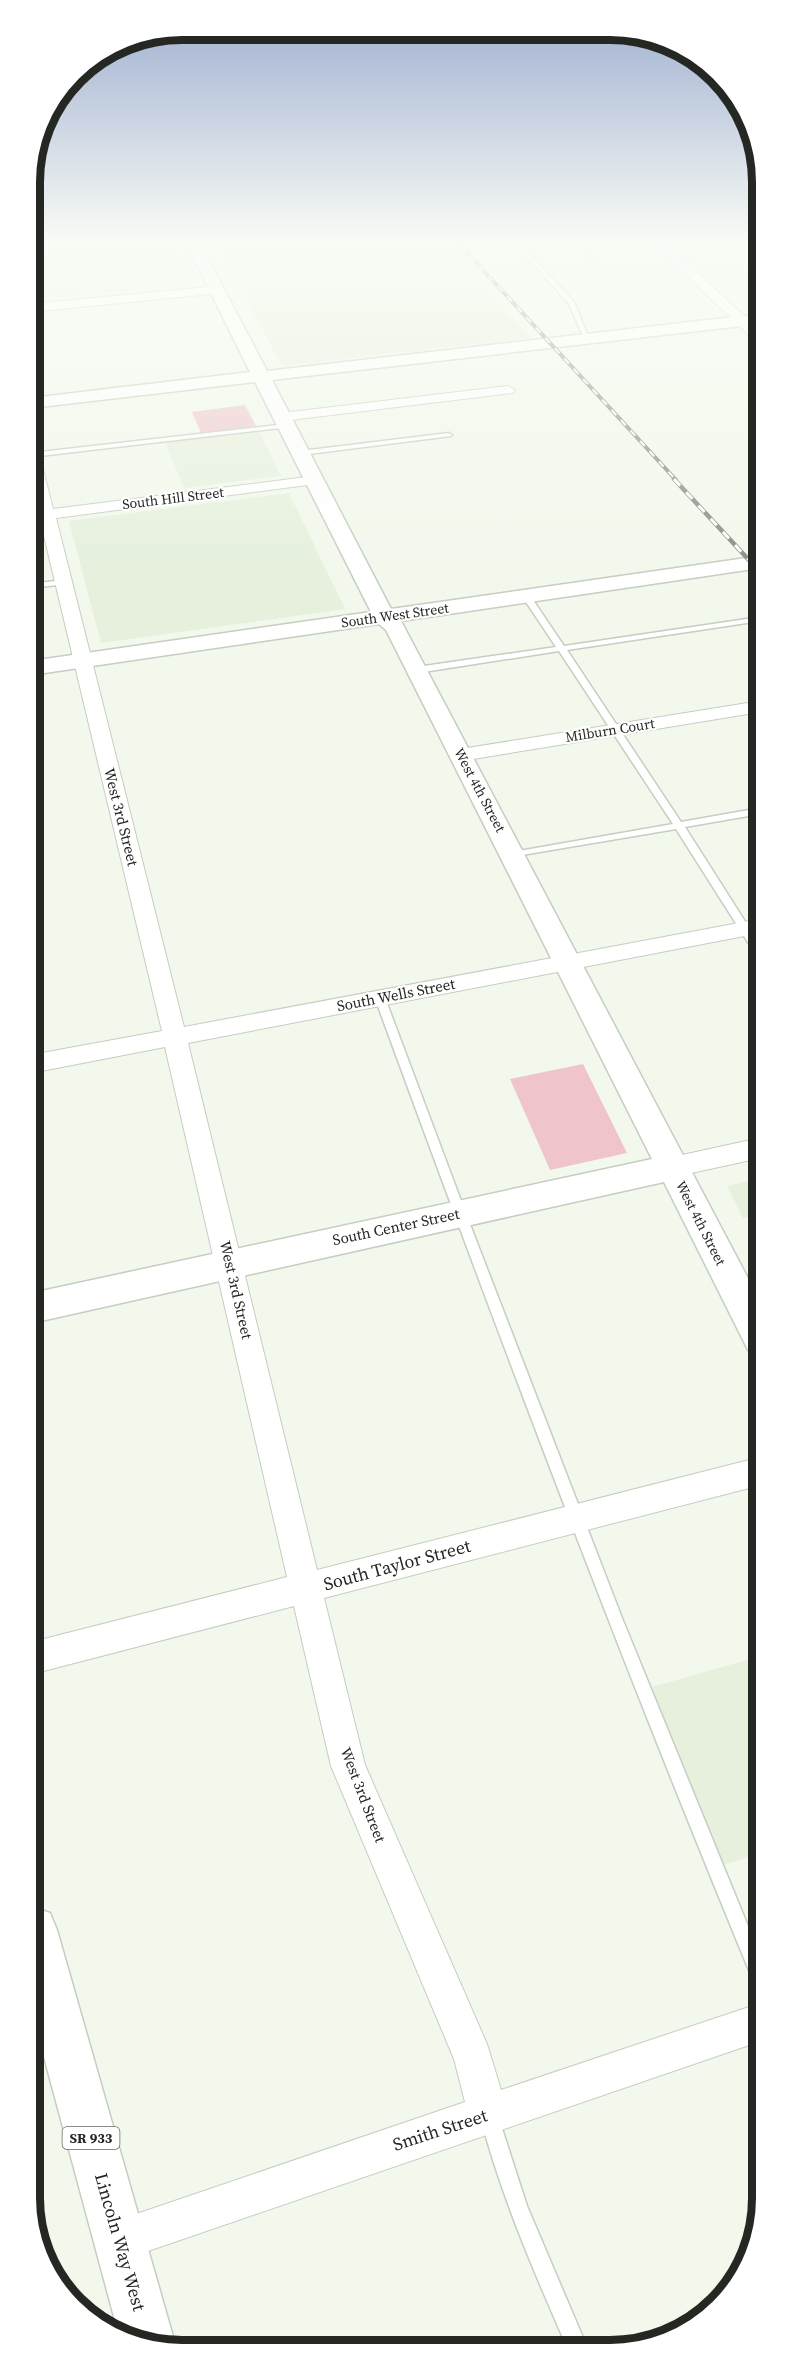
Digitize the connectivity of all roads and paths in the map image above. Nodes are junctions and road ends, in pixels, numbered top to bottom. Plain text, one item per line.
1 (251, 356) edge
2 (427, 356) edge
3 (261, 375) junction
4 (508, 390) dead end
5 (41, 402) edge
6 (285, 421) junction
7 (449, 435) dead end
8 (41, 452) edge
9 (301, 453) junction
10 (315, 480) junction
11 (41, 515) edge
12 (41, 520) edge
13 (752, 563) edge
14 (63, 582) junction
15 (41, 585) edge
16 (526, 596) junction
17 (384, 617) junction
18 (752, 620) edge
19 (560, 649) junction
20 (81, 661) junction
21 (41, 667) edge
22 (417, 670) junction
23 (752, 707) edge
24 (615, 730) junction
25 (461, 755) junction
26 (752, 812) edge
27 (679, 825) junction
28 (513, 855) junction
29 (752, 927) edge
30 (568, 961) junction
31 (380, 998) junction
32 (175, 1038) junction
33 (41, 1062) edge
34 (752, 1150) edge
35 (673, 1167) junction
36 (460, 1214) junction
37 (229, 1263) junction
38 (40, 1306) edge
39 (751, 1320) edge
40 (751, 1473) edge
41 (578, 1517) junction
42 (306, 1590) junction
43 (40, 1656) edge
44 (751, 1955) edge
45 (40, 1956) edge
46 (751, 2025) edge
47 (488, 2115) junction
48 (119, 2240) junction
49 (146, 2334) edge
50 (574, 2340) edge

1 - 3 street, West 4th Street
2 - 3 street
3 - 5 street
3 - 6 street, West 4th Street
4 - 6 street
6 - 8 lane
6 - 9 street, West 4th Street
7 - 9 lane
9 - 10 street, West 4th Street
10 - 11 street, South Hill Street
10 - 17 street, West 4th Street
12 - 14 street, West 3rd Street
13 - 16 street, South West Street
14 - 15 lane
14 - 20 street, West 3rd Street
16 - 17 street, South West Street
16 - 19 lane
17 - 20 street, South West Street
17 - 22 street, West 4th Street
18 - 19 lane
19 - 22 lane
19 - 24 lane
20 - 21 street, South West Street
20 - 32 street, West 3rd Street
22 - 25 street, West 4th Street
23 - 24 street, Milburn Court
24 - 25 street, Milburn Court
24 - 27 lane
25 - 28 street, West 4th Street
26 - 27 lane
27 - 28 lane
27 - 29 lane
28 - 30 street, West 4th Street
29 - 30 street, South Wells Street
30 - 31 street, South Wells Street
30 - 35 street, West 4th Street
31 - 32 street, South Wells Street
31 - 36 lane
32 - 33 street, South Wells Street
32 - 37 street, West 3rd Street
34 - 35 street, South Center Street
35 - 36 street, South Center Street
35 - 39 street, West 4th Street
36 - 37 street, South Center Street
36 - 41 lane
37 - 38 street, South Center Street
37 - 42 street, West 3rd Street
40 - 41 street, South Taylor Street
41 - 42 street, South Taylor Street
41 - 44 lane
42 - 43 street, South Taylor Street
42 - 47 street, West 3rd Street
45 - 48 street, Lincoln Way West / SR 933
46 - 47 street, Smith Street
47 - 48 street, Smith Street
47 - 50 lane
48 - 49 street, Lincoln Way West / SR 933

